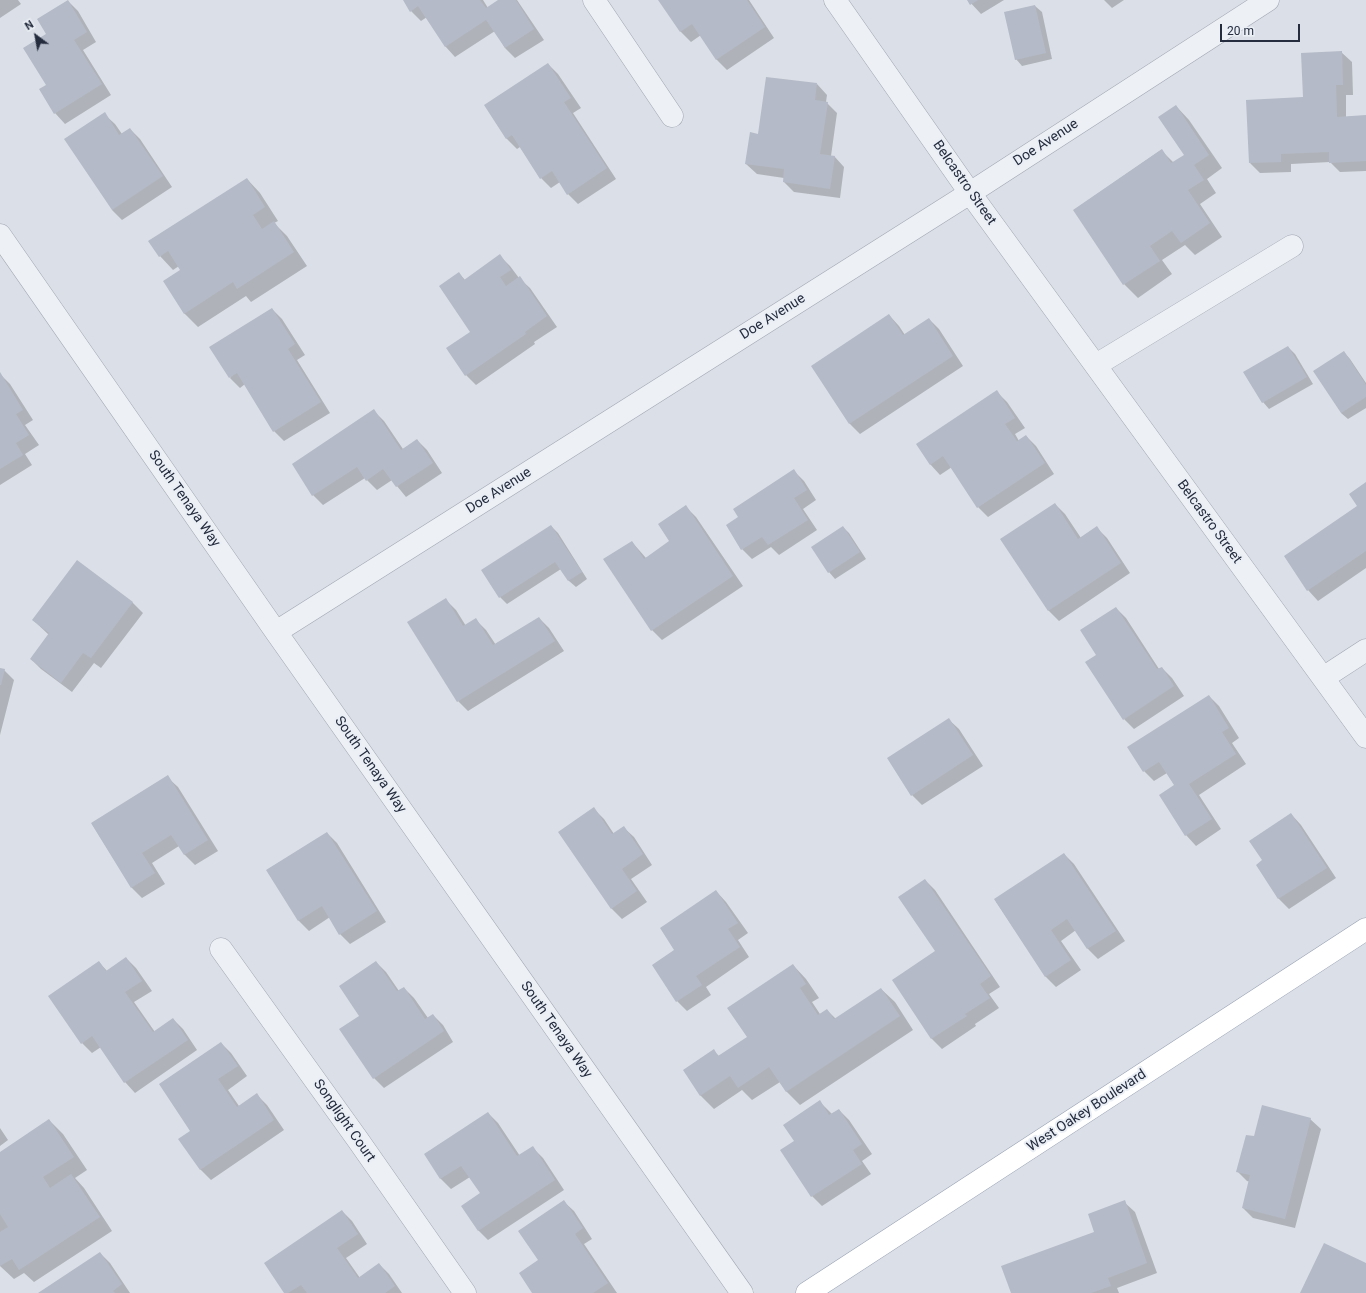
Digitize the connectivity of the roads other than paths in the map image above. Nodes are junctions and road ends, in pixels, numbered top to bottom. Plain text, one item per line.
1 (594, 0) edge
2 (836, 0) edge
3 (1268, 0) edge
4 (672, 116) dead end
5 (970, 192) junction
6 (0, 235) edge
7 (1292, 246) dead end
8 (1096, 365) junction
9 (276, 632) junction
10 (1366, 650) edge
11 (1323, 678) junction
12 (1366, 737) edge
13 (1366, 929) edge
14 (221, 949) dead end
15 (465, 1293) edge
16 (742, 1293) edge
17 (807, 1293) edge

1 - 4 street
2 - 5 street, Belcastro Street
3 - 5 street, Doe Avenue
5 - 8 street, Belcastro Street
5 - 9 street, Doe Avenue
6 - 9 street, South Tenaya Way
7 - 8 street
8 - 11 street, Belcastro Street
9 - 16 street, South Tenaya Way
10 - 11 street
11 - 12 street, Belcastro Street
13 - 17 main road, West Oakey Boulevard
14 - 15 street, Songlight Court

